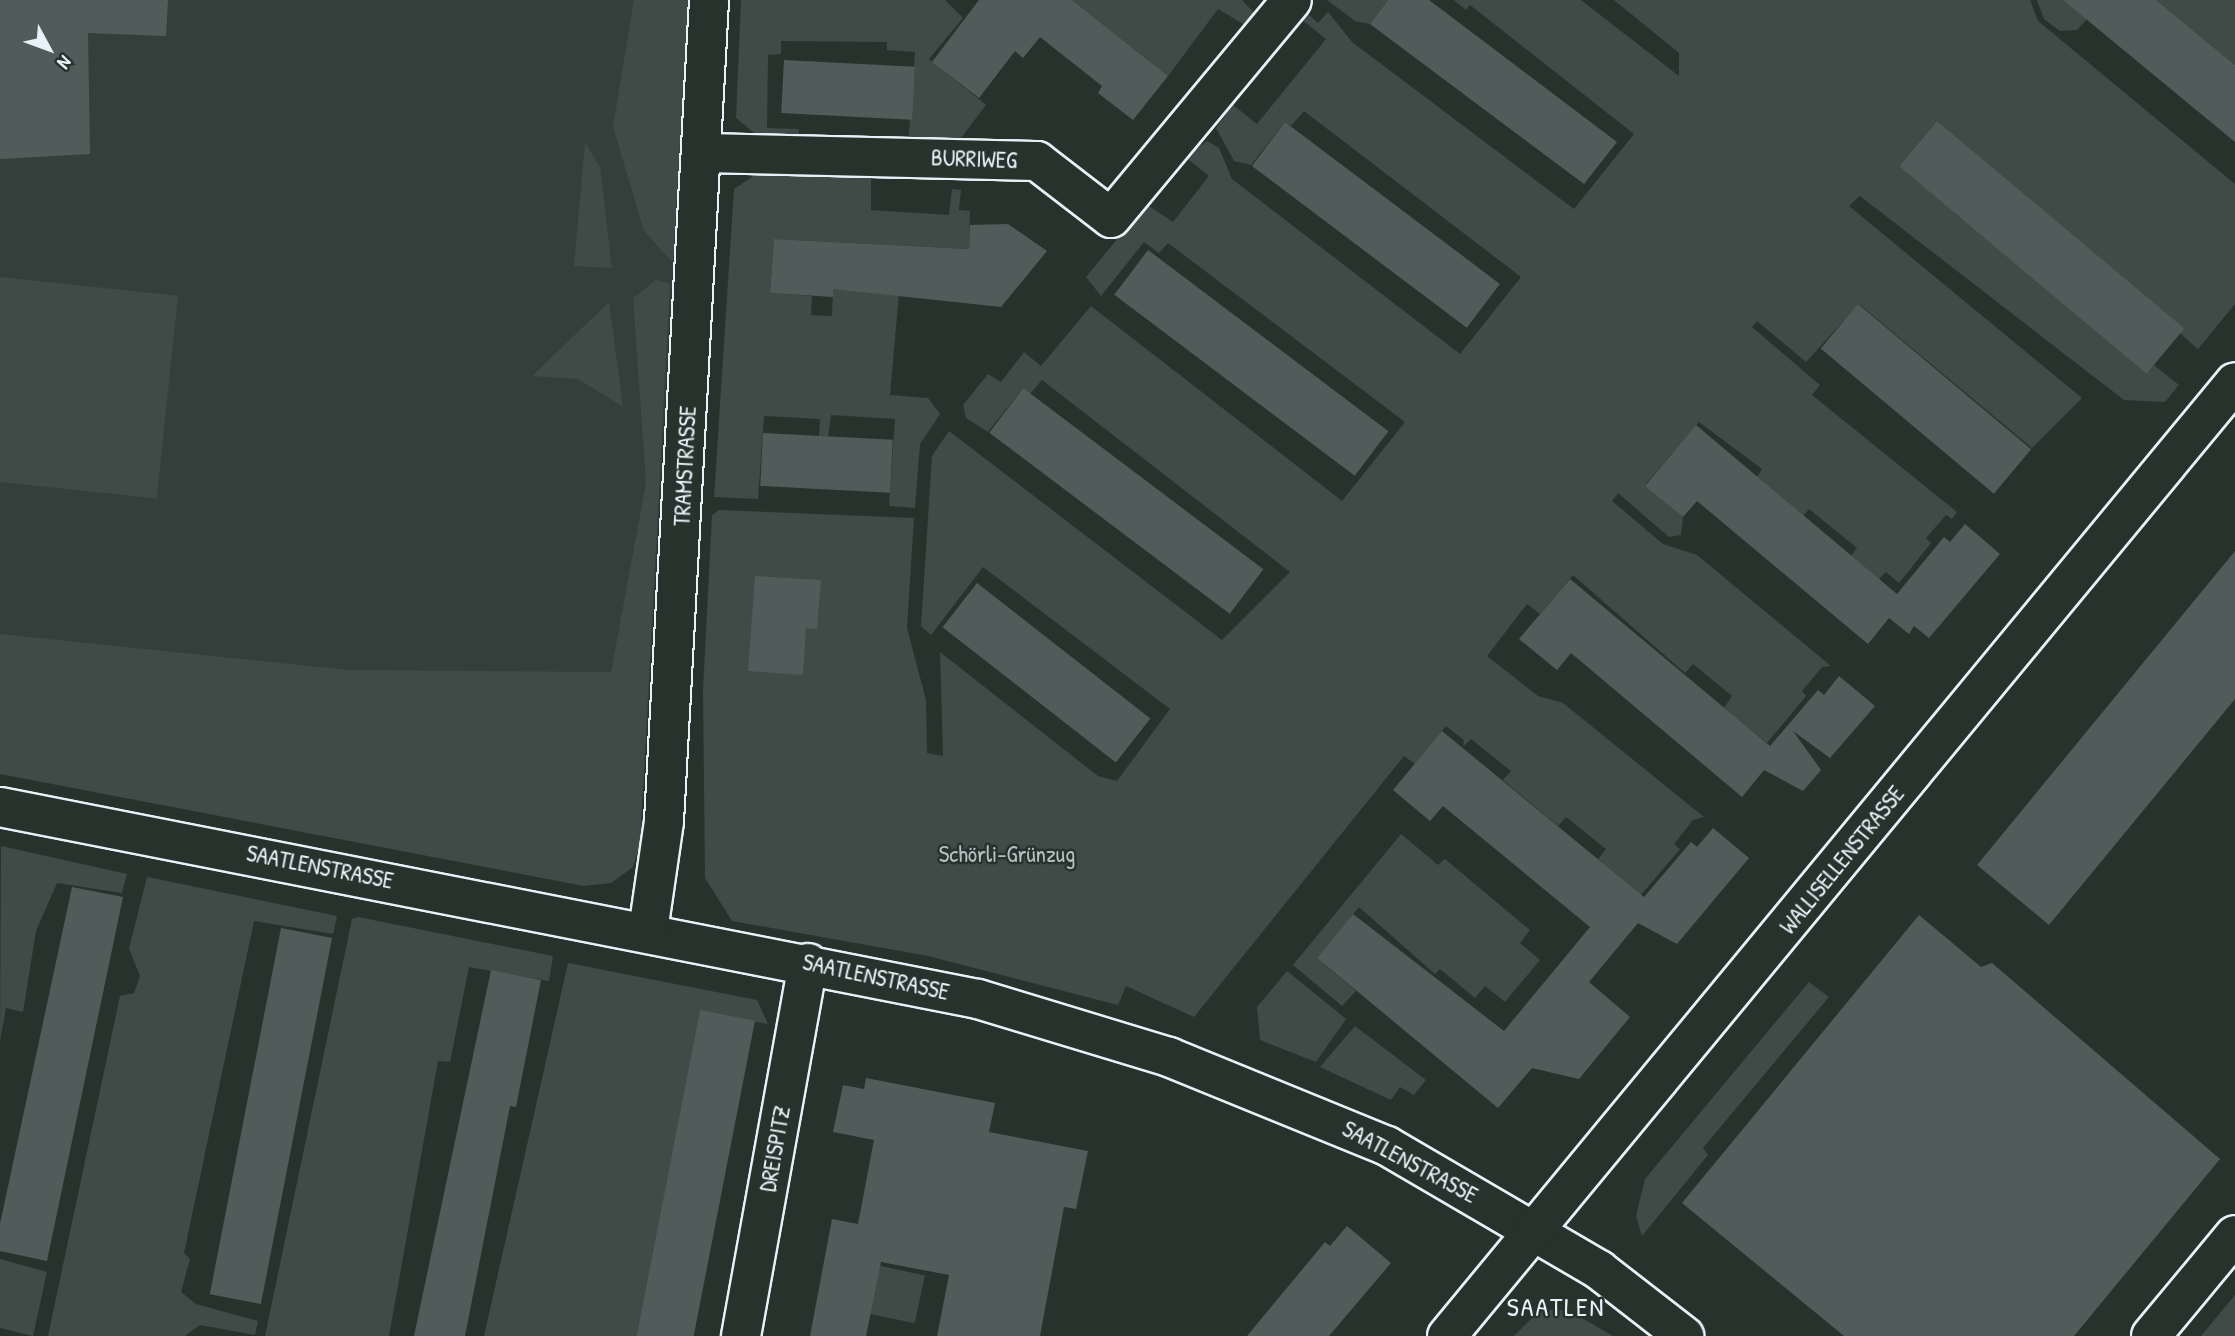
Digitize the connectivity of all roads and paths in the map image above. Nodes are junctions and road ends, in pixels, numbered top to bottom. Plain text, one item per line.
1 (709, 0) edge
2 (1292, 0) edge
3 (704, 153) junction
4 (2235, 382) edge
5 (0, 807) edge
6 (648, 931) junction
7 (808, 962) junction
8 (1535, 1231) junction
9 (2235, 1235) edge
10 (741, 1336) edge
11 (1447, 1336) edge
12 (1684, 1336) edge
13 (2151, 1336) edge

1 - 3 street, TRAMSTRASSE
2 - 3 street, BURRIWEG
3 - 6 street, TRAMSTRASSE
4 - 8 street, WALLISELLENSTRASSE
5 - 6 street, SAATLENSTRASSE
6 - 7 street, SAATLENSTRASSE
7 - 8 street, SAATLENSTRASSE
7 - 10 street, DREISPITZ
8 - 11 street, WALLISELLENSTRASSE
8 - 12 street, SAATLENSTRASSE
9 - 13 street

